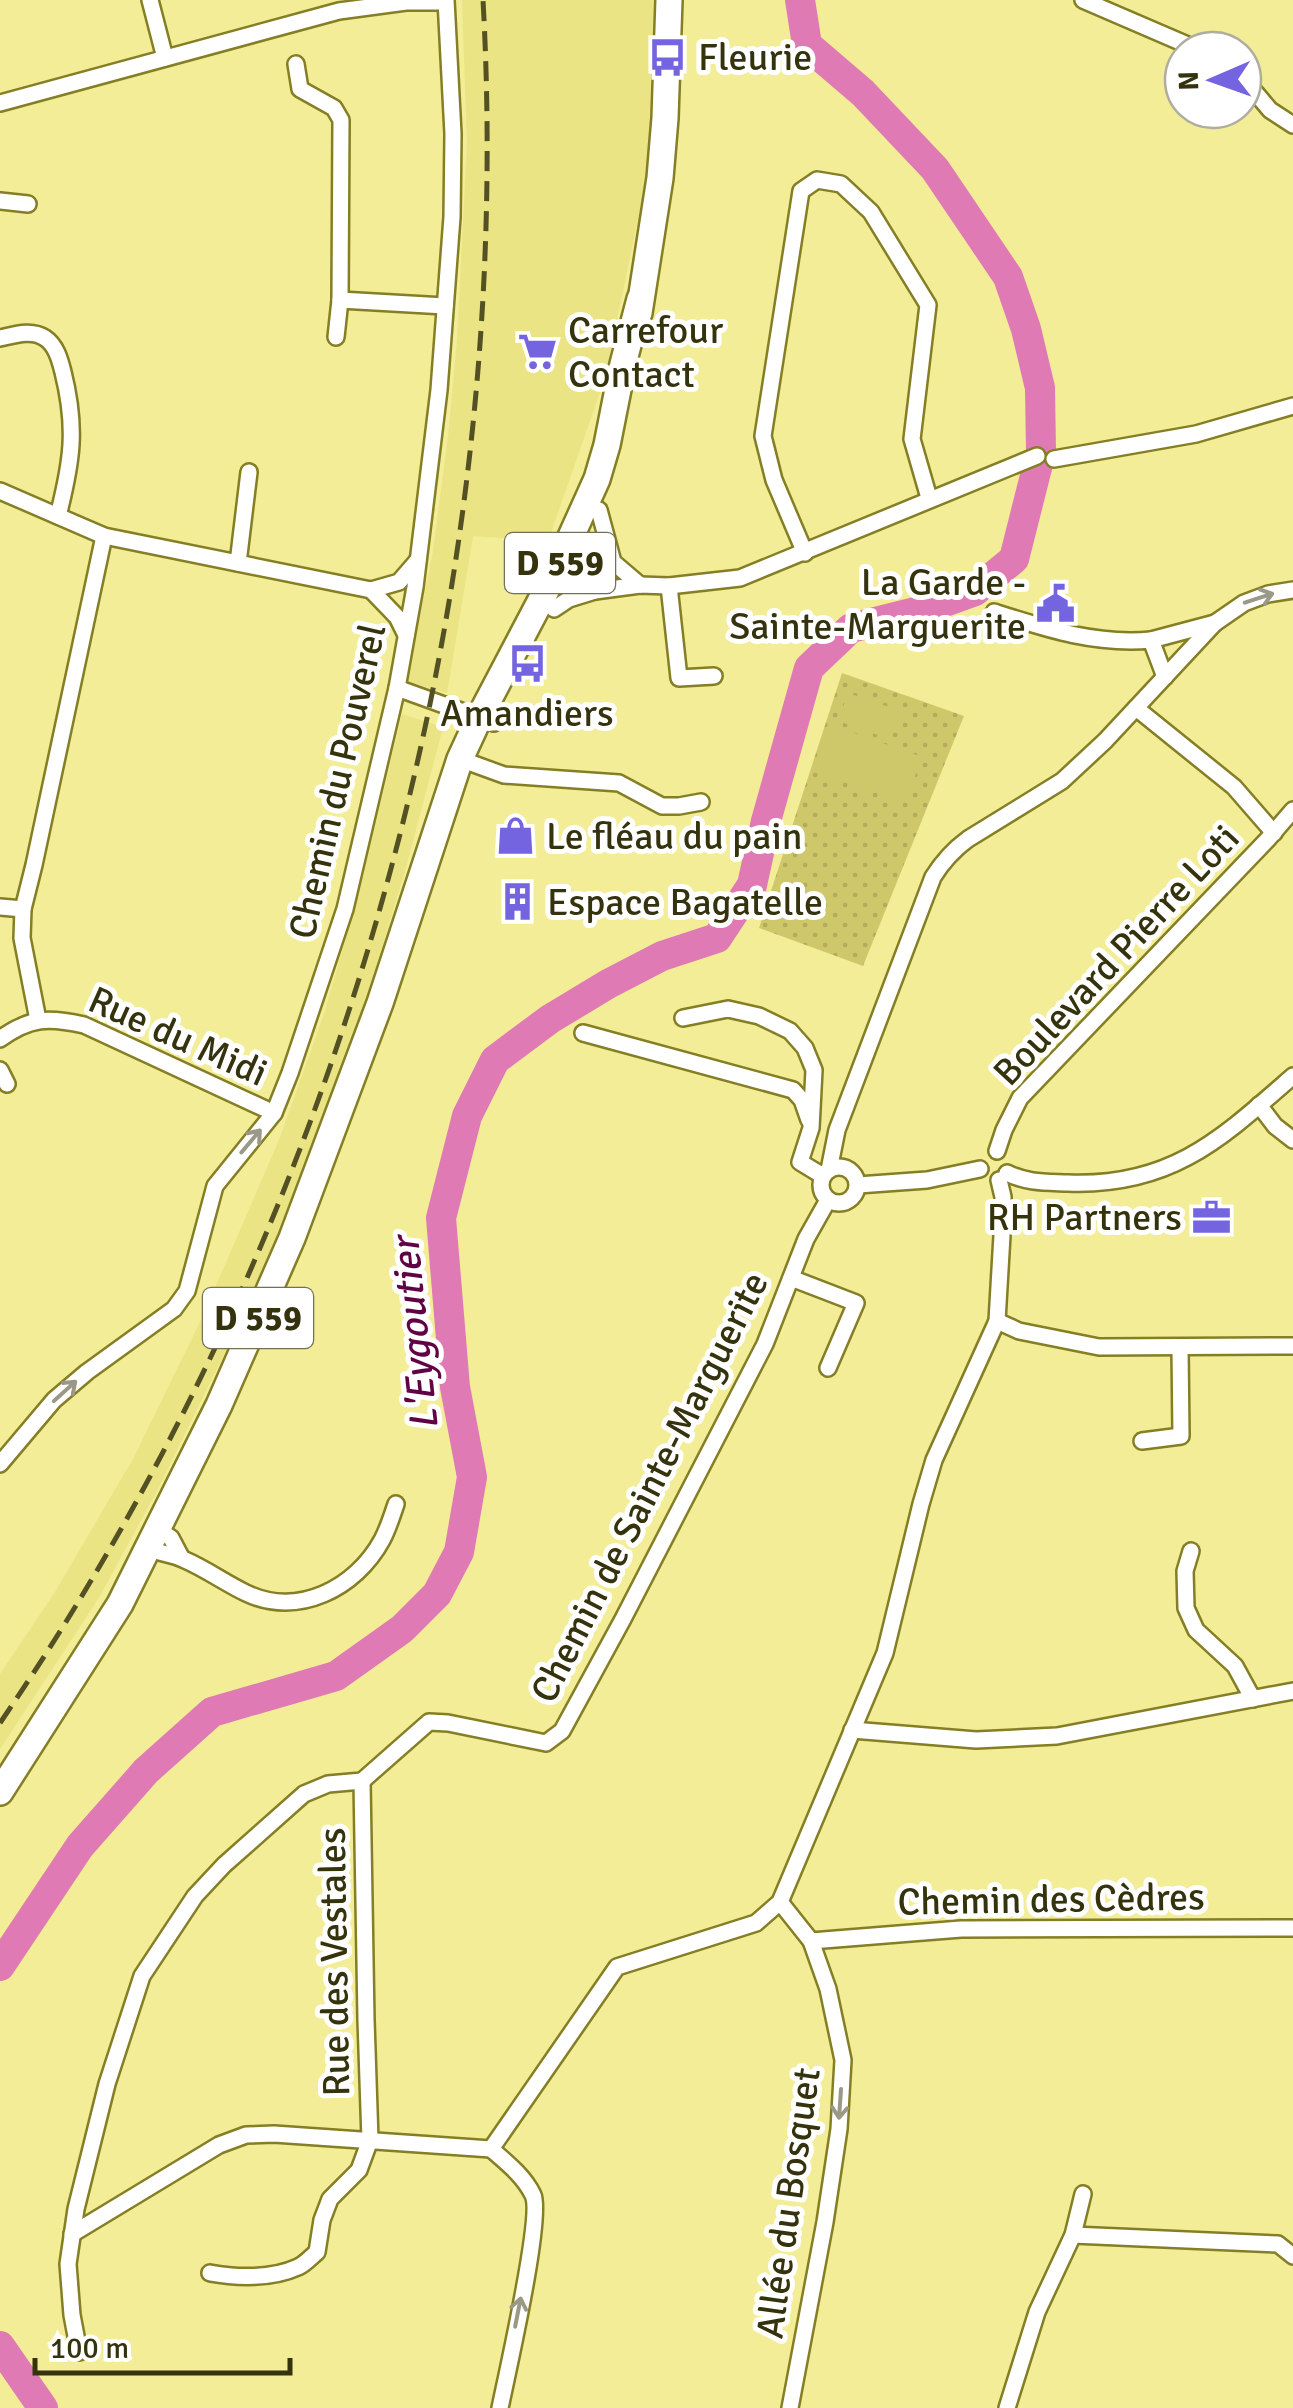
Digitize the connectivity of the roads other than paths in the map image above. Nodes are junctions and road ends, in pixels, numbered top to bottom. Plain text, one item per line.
1 (150, 0) edge
2 (669, 0) edge
3 (1083, 0) edge
4 (446, 1) edge
5 (1124, 8) edge
6 (1164, 30) edge
7 (166, 58) junction
8 (296, 64) dead end
9 (1263, 102) edge
10 (0, 104) edge
11 (1293, 126) edge
12 (0, 201) edge
13 (28, 204) dead end
14 (640, 299) junction
15 (340, 300) junction
16 (445, 306) junction
17 (336, 337) dead end
18 (0, 338) edge
19 (1293, 406) edge
20 (1036, 456) dead end
21 (1054, 460) dead end
22 (248, 472) dead end
23 (0, 491) edge
24 (929, 498) junction
25 (58, 516) junction
26 (104, 536) junction
27 (582, 547) junction
28 (804, 553) junction
29 (418, 560) junction
30 (238, 563) junction
31 (640, 586) junction
32 (669, 586) junction
33 (371, 590) junction
34 (1293, 590) edge
35 (595, 591) junction
36 (554, 608) junction
37 (994, 612) dead end
38 (1215, 622) junction
39 (406, 635) junction
40 (1151, 640) junction
41 (714, 676) dead end
42 (1165, 677) junction
43 (397, 688) junction
44 (1136, 708) junction
45 (487, 720) junction
46 (465, 761) junction
47 (702, 802) dead end
48 (1293, 810) edge
49 (1274, 833) junction
50 (0, 906) edge
51 (22, 909) junction
52 (683, 1018) dead end
53 (38, 1020) junction
54 (582, 1034) dead end
55 (0, 1039) edge
56 (1293, 1076) edge
57 (1260, 1105) junction
58 (274, 1113) junction
59 (811, 1128) junction
60 (1293, 1140) edge
61 (997, 1151) junction
62 (980, 1169) junction
63 (826, 1173) junction
64 (1003, 1176) junction
65 (858, 1185) junction
66 (828, 1200) junction
67 (791, 1278) junction
68 (996, 1320) junction
69 (1293, 1346) edge
70 (1180, 1347) junction
71 (828, 1368) dead end
72 (1142, 1441) dead end
73 (0, 1464) edge
74 (396, 1504) dead end
75 (153, 1539) junction
76 (1192, 1551) dead end
77 (1293, 1690) edge
78 (1253, 1699) junction
79 (852, 1730) junction
80 (362, 1782) junction
81 (1, 1791) edge
82 (780, 1902) junction
83 (1293, 1928) edge
84 (811, 1941) junction
85 (370, 2140) junction
86 (491, 2149) junction
87 (1083, 2194) dead end
88 (72, 2234) junction
89 (1074, 2235) junction
90 (1286, 2244) edge
91 (1293, 2256) edge
92 (210, 2273) dead end
93 (79, 2352) dead end
94 (500, 2408) edge
95 (790, 2408) edge
96 (1007, 2408) edge

1 - 7 street
2 - 14 main road, D 559
3 - 5 street
4 - 7 street
4 - 16 street, Chemin du Pouverel
5 - 6 street
7 - 10 street
8 - 15 street
9 - 11 street
12 - 13 street
14 - 27 main road, D 559
14 - 27 main road, D 559
15 - 16 street
15 - 17 street
16 - 29 street, Chemin du Pouverel
18 - 25 street
19 - 21 street
20 - 24 street
22 - 30 street
23 - 25 street
24 - 28 street
24 - 28 street
25 - 26 street
26 - 30 street
26 - 51 street
27 - 31 street
27 - 35 street
27 - 36 main road, D 559
27 - 45 main road, D 559
28 - 32 street
29 - 33 street
29 - 39 street, Chemin du Pouverel
30 - 33 street
31 - 32 street
31 - 35 street
32 - 41 street
33 - 39 street
38 -> 34 street
35 - 36 street
36 - 45 main road, D 559
37 - 40 street
38 - 40 street
38 - 42 street
39 - 43 street, Chemin du Pouverel
40 - 42 street
42 - 44 street
43 - 45 street
43 - 58 street, Chemin du Pouverel
44 - 49 street
44 - 63 street
45 - 46 main road, D 559
46 - 47 street
46 - 75 main road, D 559
48 - 49 street, Boulevard Pierre Loti
49 - 61 street, Boulevard Pierre Loti
50 - 51 street
51 - 53 street
52 - 59 street
53 - 55 street, Rue du Midi
53 - 58 street, Rue du Midi
54 - 59 street
56 - 57 street
57 - 60 street
57 - 64 street
73 -> 58 street, Chemin du Pouverel
59 - 63 street
61 - 62 street
61 - 64 street
62 - 64 street
62 - 65 street
63 - 65 street
63 - 66 street
64 - 68 street
65 - 66 street
66 - 67 street, Chemin de Sainte-Marguerite
67 - 71 street
67 - 80 street, Chemin de Sainte-Marguerite
68 - 70 street
68 - 79 street
69 - 70 street
70 - 72 street
74 - 75 street
75 - 81 main road, D 559
76 - 78 street
77 - 78 street
78 - 79 street
79 - 82 street
80 - 85 street, Rue des Vestales
80 - 88 street
82 - 84 street, Allée du Bosquet
82 - 86 street
83 - 84 street, Chemin des Cèdres
84 -> 95 street, Allée du Bosquet
85 - 86 street
85 - 88 street
85 - 92 street
94 -> 86 street
87 - 89 street
88 - 93 street
89 - 90 street
89 - 96 street
90 - 91 street

